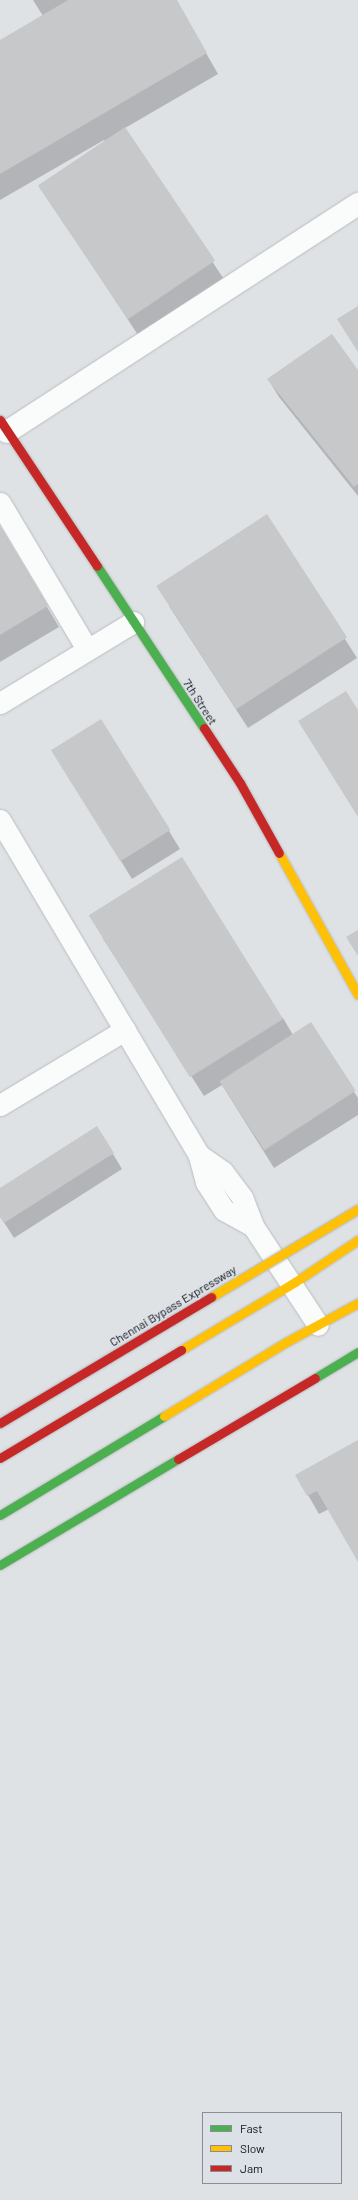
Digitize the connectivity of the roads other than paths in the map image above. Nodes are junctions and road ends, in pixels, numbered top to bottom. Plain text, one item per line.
1 (358, 204) edge
2 (4, 426) edge
3 (0, 503) edge
4 (133, 622) junction
5 (87, 650) junction
6 (0, 703) edge
7 (0, 820) edge
8 (358, 995) edge
9 (125, 1030) junction
10 (0, 1104) edge
11 (358, 1208) edge
12 (358, 1240) edge
13 (291, 1284) junction
14 (358, 1303) edge
15 (318, 1325) junction
16 (358, 1352) edge
17 (0, 1423) edge
18 (0, 1458) edge
19 (0, 1515) edge
20 (0, 1565) edge

1 - 2 street
2 - 4 main road, 7th Street
3 - 5 lane
4 - 5 lane
4 - 8 main road, 7th Street
5 - 6 lane
7 - 9 lane
9 - 10 lane
9 - 13 lane
11 - 17 main road, Chennai Bypass Expressway, bridge
12 - 13 main road
13 - 15 lane
13 - 18 main road
14 - 15 main road
15 - 19 main road
16 - 20 main road

